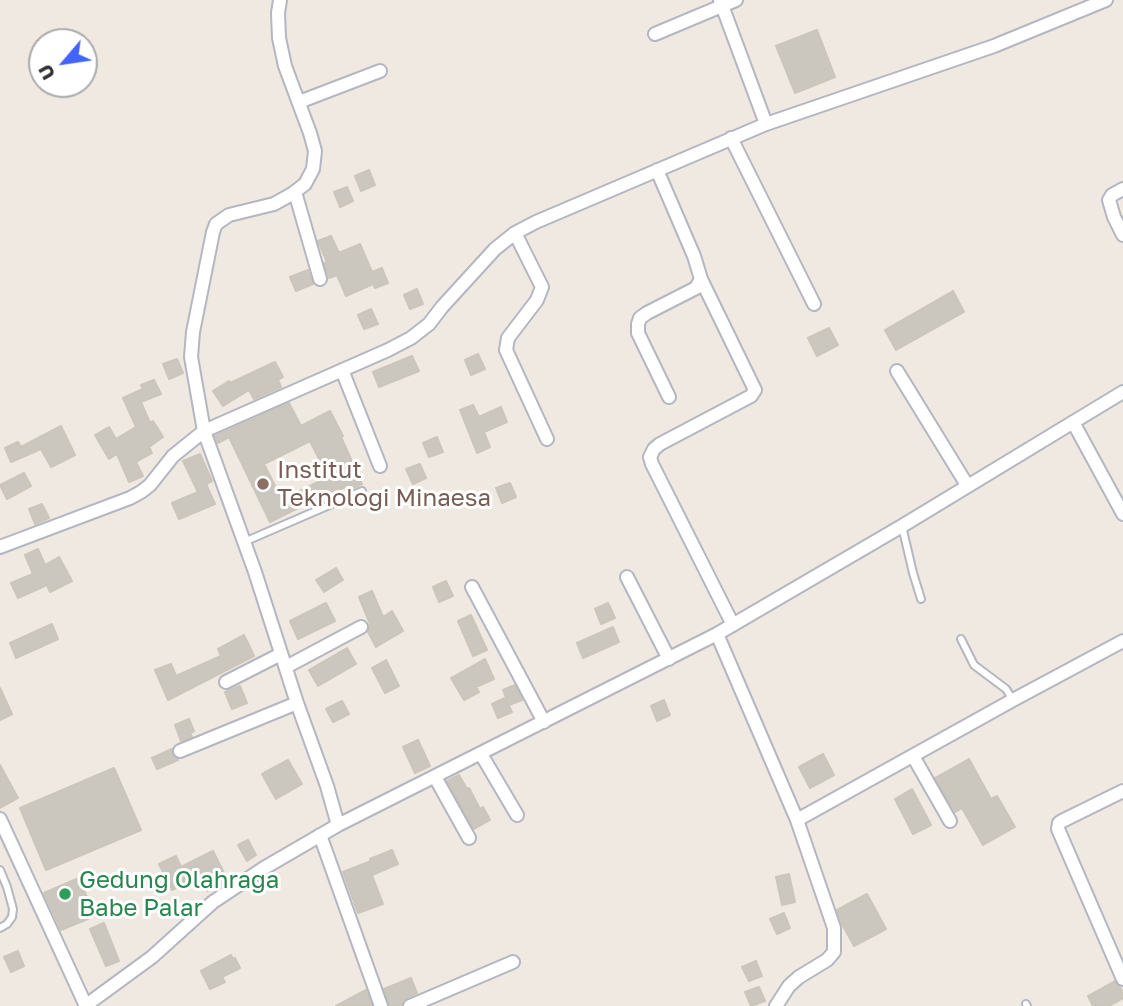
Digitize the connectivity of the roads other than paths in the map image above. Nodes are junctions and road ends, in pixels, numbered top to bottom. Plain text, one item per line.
1 (280, 0) edge
2 (736, 0) edge
3 (1106, 0) edge
4 (721, 3) edge
5 (655, 34) dead end
6 (380, 71) dead end
7 (299, 102) junction
8 (766, 124) junction
9 (731, 138) junction
10 (657, 170) junction
11 (1123, 189) edge
12 (295, 192) junction
13 (515, 233) junction
14 (1123, 234) edge
15 (320, 279) dead end
16 (701, 279) junction
17 (814, 304) dead end
18 (342, 370) junction
19 (897, 371) dead end
20 (1123, 392) edge
21 (669, 397) dead end
22 (1073, 422) junction
23 (204, 431) junction
24 (547, 439) dead end
25 (380, 466) dead end
26 (967, 485) junction
27 (362, 491) dead end
28 (1123, 514) edge
29 (902, 526) junction
30 (244, 542) junction
31 (0, 547) edge
32 (628, 577) dead end
33 (472, 587) dead end
34 (921, 598) dead end
35 (733, 625) junction
36 (361, 627) dead end
37 (718, 634) junction
38 (961, 639) dead end
39 (1123, 641) edge
40 (281, 654) junction
41 (669, 659) junction
42 (286, 667) junction
43 (226, 682) dead end
44 (1013, 700) junction
45 (297, 704) junction
46 (544, 722) junction
47 (180, 751) dead end
48 (481, 754) junction
49 (913, 755) junction
50 (435, 777) junction
51 (1123, 791) edge
52 (517, 815) dead end
53 (0, 819) edge
54 (797, 820) junction
55 (950, 821) dead end
56 (338, 825) junction
57 (320, 835) junction
58 (469, 838) dead end
59 (0, 870) edge
60 (0, 928) edge
61 (513, 962) dead end
62 (1123, 979) edge
63 (85, 1006) edge
64 (381, 1006) edge
65 (410, 1006) edge
66 (776, 1006) edge

1 - 7 street
2 - 4 street
3 - 8 street
4 - 5 street
4 - 8 street
6 - 7 street
7 - 12 street
8 - 9 street
9 - 10 street
9 - 17 street
10 - 13 street
10 - 16 street
11 - 14 street
12 - 15 street
12 - 23 street
13 - 18 street
13 - 24 street
16 - 21 street
16 - 35 street
18 - 23 street
18 - 25 street
19 - 26 street
20 - 22 street
22 - 26 street
22 - 28 street
23 - 30 street
23 - 31 street
26 - 29 street
27 - 30 lane
29 - 34 lane
29 - 35 street
30 - 40 street
32 - 41 street
33 - 46 street
35 - 37 street
36 - 42 street
37 - 41 street
37 - 54 street
38 - 44 lane
39 - 44 street
40 - 42 street
40 - 43 street
41 - 46 street
42 - 45 street
44 - 49 street
45 - 47 street
45 - 56 street
46 - 48 street
48 - 50 street
48 - 52 street
49 - 54 street
49 - 55 street
50 - 56 street
50 - 58 street
51 - 62 street
53 - 63 street
54 - 66 street
56 - 57 street
57 - 63 street
57 - 64 street
59 - 60 lane
61 - 65 street

